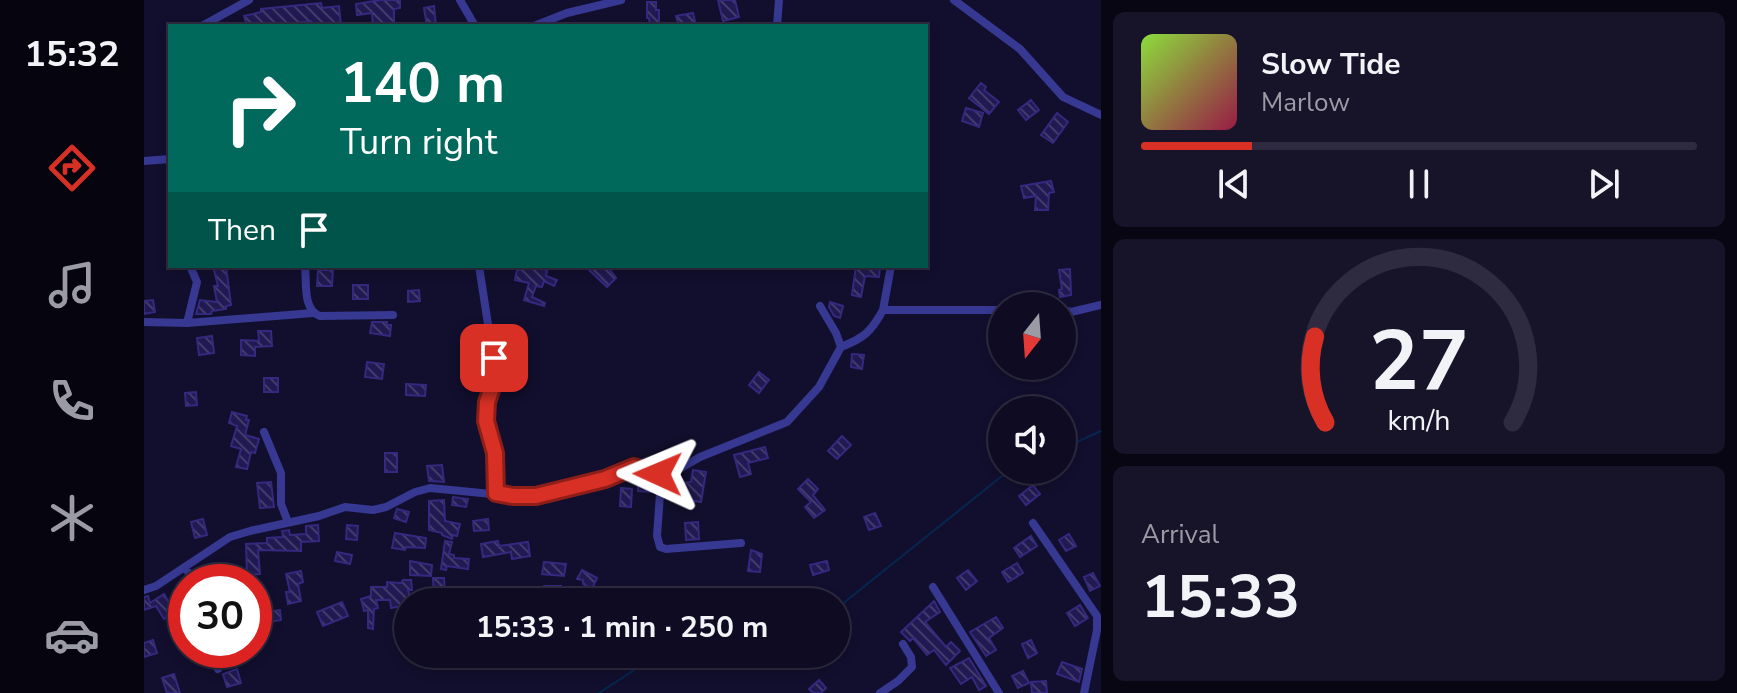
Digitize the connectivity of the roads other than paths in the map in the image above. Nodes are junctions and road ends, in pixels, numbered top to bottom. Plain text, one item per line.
1 (249, 0) edge
2 (460, 0) edge
3 (621, 0) edge
4 (779, 0) edge
5 (954, 0) edge
6 (206, 24) edge
7 (474, 24) edge
8 (539, 24) edge
9 (777, 24) edge
10 (1101, 115) edge
11 (168, 159) edge
12 (144, 161) edge
13 (191, 268) edge
14 (305, 268) edge
15 (479, 268) edge
16 (891, 268) edge
17 (1101, 305) edge
18 (820, 306) dead end
19 (883, 310) junction
20 (988, 310) edge
21 (1076, 311) edge
22 (313, 313) junction
23 (393, 315) dead end
24 (144, 322) edge
25 (187, 323) junction
26 (841, 347) junction
27 (264, 432) dead end
28 (658, 474) junction
29 (496, 493) junction
30 (288, 522) junction
31 (1033, 523) dead end
32 (741, 543) dead end
33 (190, 564) edge
34 (168, 578) edge
35 (933, 587) dead end
36 (144, 590) edge
37 (1099, 615) edge
38 (903, 644) dead end
39 (880, 693) edge
40 (999, 693) edge
41 (1084, 693) edge

1 - 6 street
2 - 7 street
3 - 8 street
4 - 9 street
5 - 10 street
11 - 12 street
13 - 25 street
14 - 22 street
15 - 29 street
16 - 19 street
17 - 21 street
18 - 26 street
19 - 20 street
19 - 26 street
22 - 23 street
22 - 25 street
24 - 25 street
26 - 28 street
27 - 30 street
28 - 29 street
28 - 32 street
29 - 30 street
30 - 33 street
31 - 37 street
34 - 36 street
35 - 40 street
37 - 41 street
38 - 39 street

